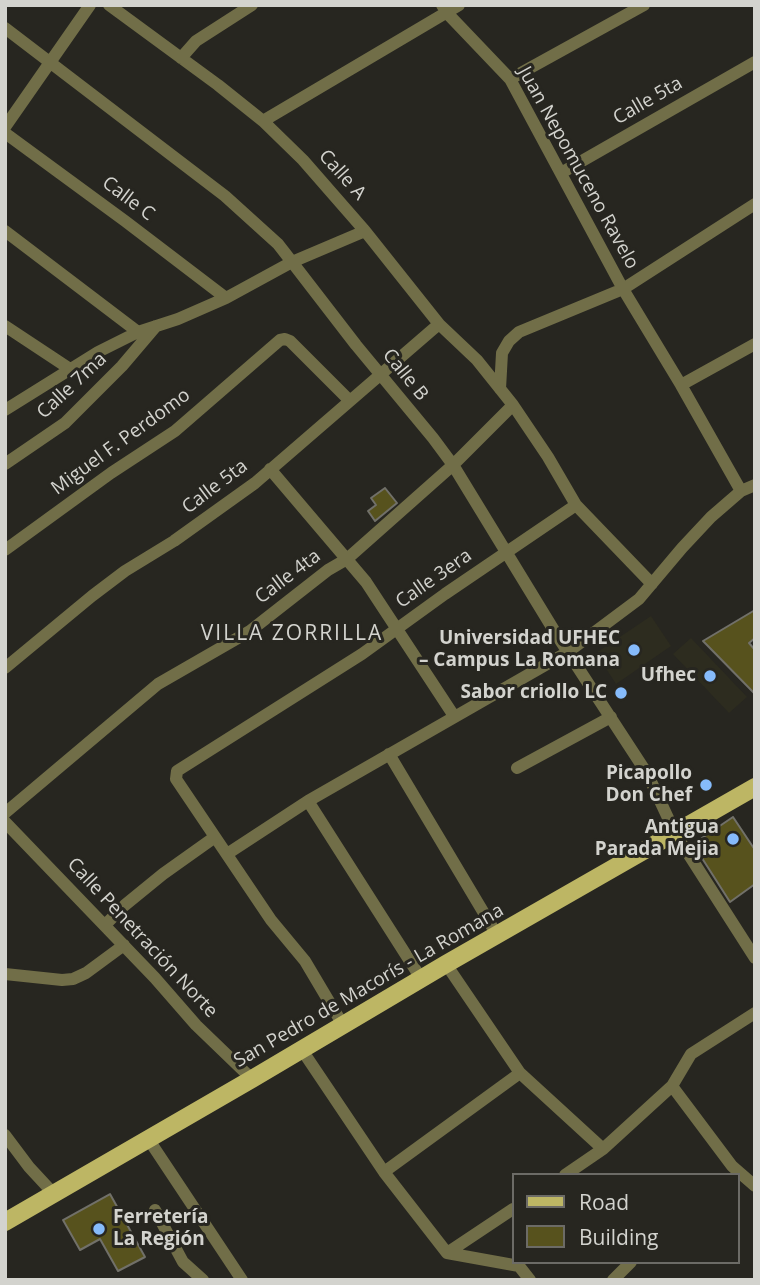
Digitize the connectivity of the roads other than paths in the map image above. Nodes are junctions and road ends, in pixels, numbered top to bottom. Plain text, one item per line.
1 (90, 5) edge
2 (109, 5) edge
3 (459, 5) edge
4 (644, 5) edge
5 (248, 6) edge
6 (444, 9) edge
7 (5, 28) edge
8 (181, 58) junction
9 (755, 62) edge
10 (50, 64) junction
11 (510, 79) junction
12 (263, 121) junction
13 (5, 127) edge
14 (5, 133) edge
15 (561, 173) junction
16 (755, 204) edge
17 (5, 231) edge
18 (365, 231) junction
19 (292, 262) junction
20 (623, 289) junction
21 (226, 298) junction
22 (439, 324) junction
23 (5, 326) edge
24 (156, 326) junction
25 (138, 332) junction
26 (755, 344) edge
27 (71, 369) junction
28 (380, 374) junction
29 (681, 385) junction
30 (500, 389) junction
31 (350, 401) junction
32 (513, 405) junction
33 (5, 410) edge
34 (5, 464) edge
35 (453, 465) junction
36 (270, 469) junction
37 (755, 485) edge
38 (741, 491) junction
39 (576, 505) junction
40 (5, 550) edge
41 (505, 553) junction
42 (347, 559) junction
43 (652, 584) junction
44 (397, 628) junction
45 (568, 652) junction
46 (5, 668) edge
47 (454, 716) junction
48 (611, 718) junction
49 (389, 754) junction
50 (517, 768) dead end
51 (755, 787) edge
52 (308, 801) junction
53 (5, 813) edge
54 (5, 822) edge
55 (675, 833) junction
56 (215, 837) junction
57 (227, 854) junction
58 (105, 925) junction
59 (497, 935) junction
60 (124, 946) junction
61 (755, 958) edge
62 (446, 964) junction
63 (5, 974) edge
64 (422, 980) junction
65 (755, 1013) edge
66 (343, 1025) junction
67 (302, 1050) junction
68 (520, 1073) junction
69 (252, 1079) junction
70 (672, 1086) junction
71 (5, 1135) edge
72 (149, 1140) junction
73 (603, 1149) junction
74 (727, 1170) edge
75 (384, 1172) junction
76 (568, 1173) edge
77 (739, 1177) edge
78 (755, 1186) edge
79 (54, 1194) junction
80 (155, 1210) dead end
81 (512, 1210) edge
82 (5, 1222) edge
83 (447, 1253) junction
84 (629, 1264) edge
85 (203, 1280) edge
86 (242, 1280) edge
87 (530, 1280) edge
88 (612, 1280) edge

1 - 10 street
2 - 8 street, Calle A
3 - 6 street
4 - 11 street
5 - 8 street
6 - 11 street, Juan Nepomuceno Ravelo
6 - 12 street
7 - 10 street, Calle B
8 - 12 street, Calle A
9 - 15 street, Calle 5ta
10 - 13 street
10 - 19 street, Calle B
11 - 15 street, Juan Nepomuceno Ravelo
12 - 18 street, Calle A
14 - 21 street, Calle C
15 - 20 street, Juan Nepomuceno Ravelo
16 - 20 street
17 - 25 street
18 - 19 street
18 - 22 street, Calle A
19 - 21 street
19 - 28 street, Calle B
20 - 29 street, Juan Nepomuceno Ravelo
20 - 30 street
21 - 24 street
22 - 28 street, Calle 5ta
22 - 30 street, Calle A
23 - 27 street
24 - 25 street
24 - 34 street, Calle 7ma
25 - 27 street
26 - 29 street
27 - 33 street
28 - 31 street, Calle 5ta
28 - 35 street, Calle B
29 - 38 street, Juan Nepomuceno Ravelo
30 - 32 street, Calle A
31 - 36 street, Calle 5ta
31 - 40 street, Miguel F. Perdomo
32 - 35 street, Calle 4ta
32 - 39 street, Calle A
35 - 41 street, Calle B
35 - 42 street, Calle 4ta
36 - 42 street
36 - 46 street, Calle 5ta
37 - 38 street
38 - 43 street
39 - 41 street, Calle 3era
39 - 43 street, Calle A
41 - 44 street, Calle 3era
41 - 45 street, Calle B
42 - 44 street
42 - 53 street, Calle 4ta
43 - 45 street
44 - 47 street
44 - 56 street, Calle 3era
45 - 47 street
45 - 48 street, Calle B
47 - 49 street
48 - 50 street
48 - 55 street, Calle B
49 - 52 street
49 - 59 street
51 - 55 main road, San Pedro de Macorís - La Romana
52 - 57 street
52 - 64 street
54 - 58 street, Calle Penetración Norte
55 - 59 main road, San Pedro de Macorís - La Romana
55 - 61 street, Calle B
56 - 57 street
56 - 58 street
57 - 66 street
58 - 60 street, Calle Penetración Norte
59 - 62 main road, San Pedro de Macorís - La Romana
60 - 63 street
60 - 69 street, Calle Penetración Norte
62 - 64 main road, San Pedro de Macorís - La Romana
62 - 68 street
64 - 66 main road, San Pedro de Macorís - La Romana
65 - 70 street
66 - 67 main road, San Pedro de Macorís - La Romana
67 - 69 main road, San Pedro de Macorís - La Romana
67 - 75 street
68 - 73 street
68 - 75 street
69 - 72 main road, San Pedro de Macorís - La Romana
70 - 73 street
70 - 74 street
71 - 79 street
72 - 79 main road, San Pedro de Macorís - La Romana
72 - 86 street
73 - 76 street
75 - 83 street
77 - 78 street
79 - 82 main road, San Pedro de Macorís - La Romana
80 - 85 street
81 - 83 street
83 - 87 street
84 - 88 street

